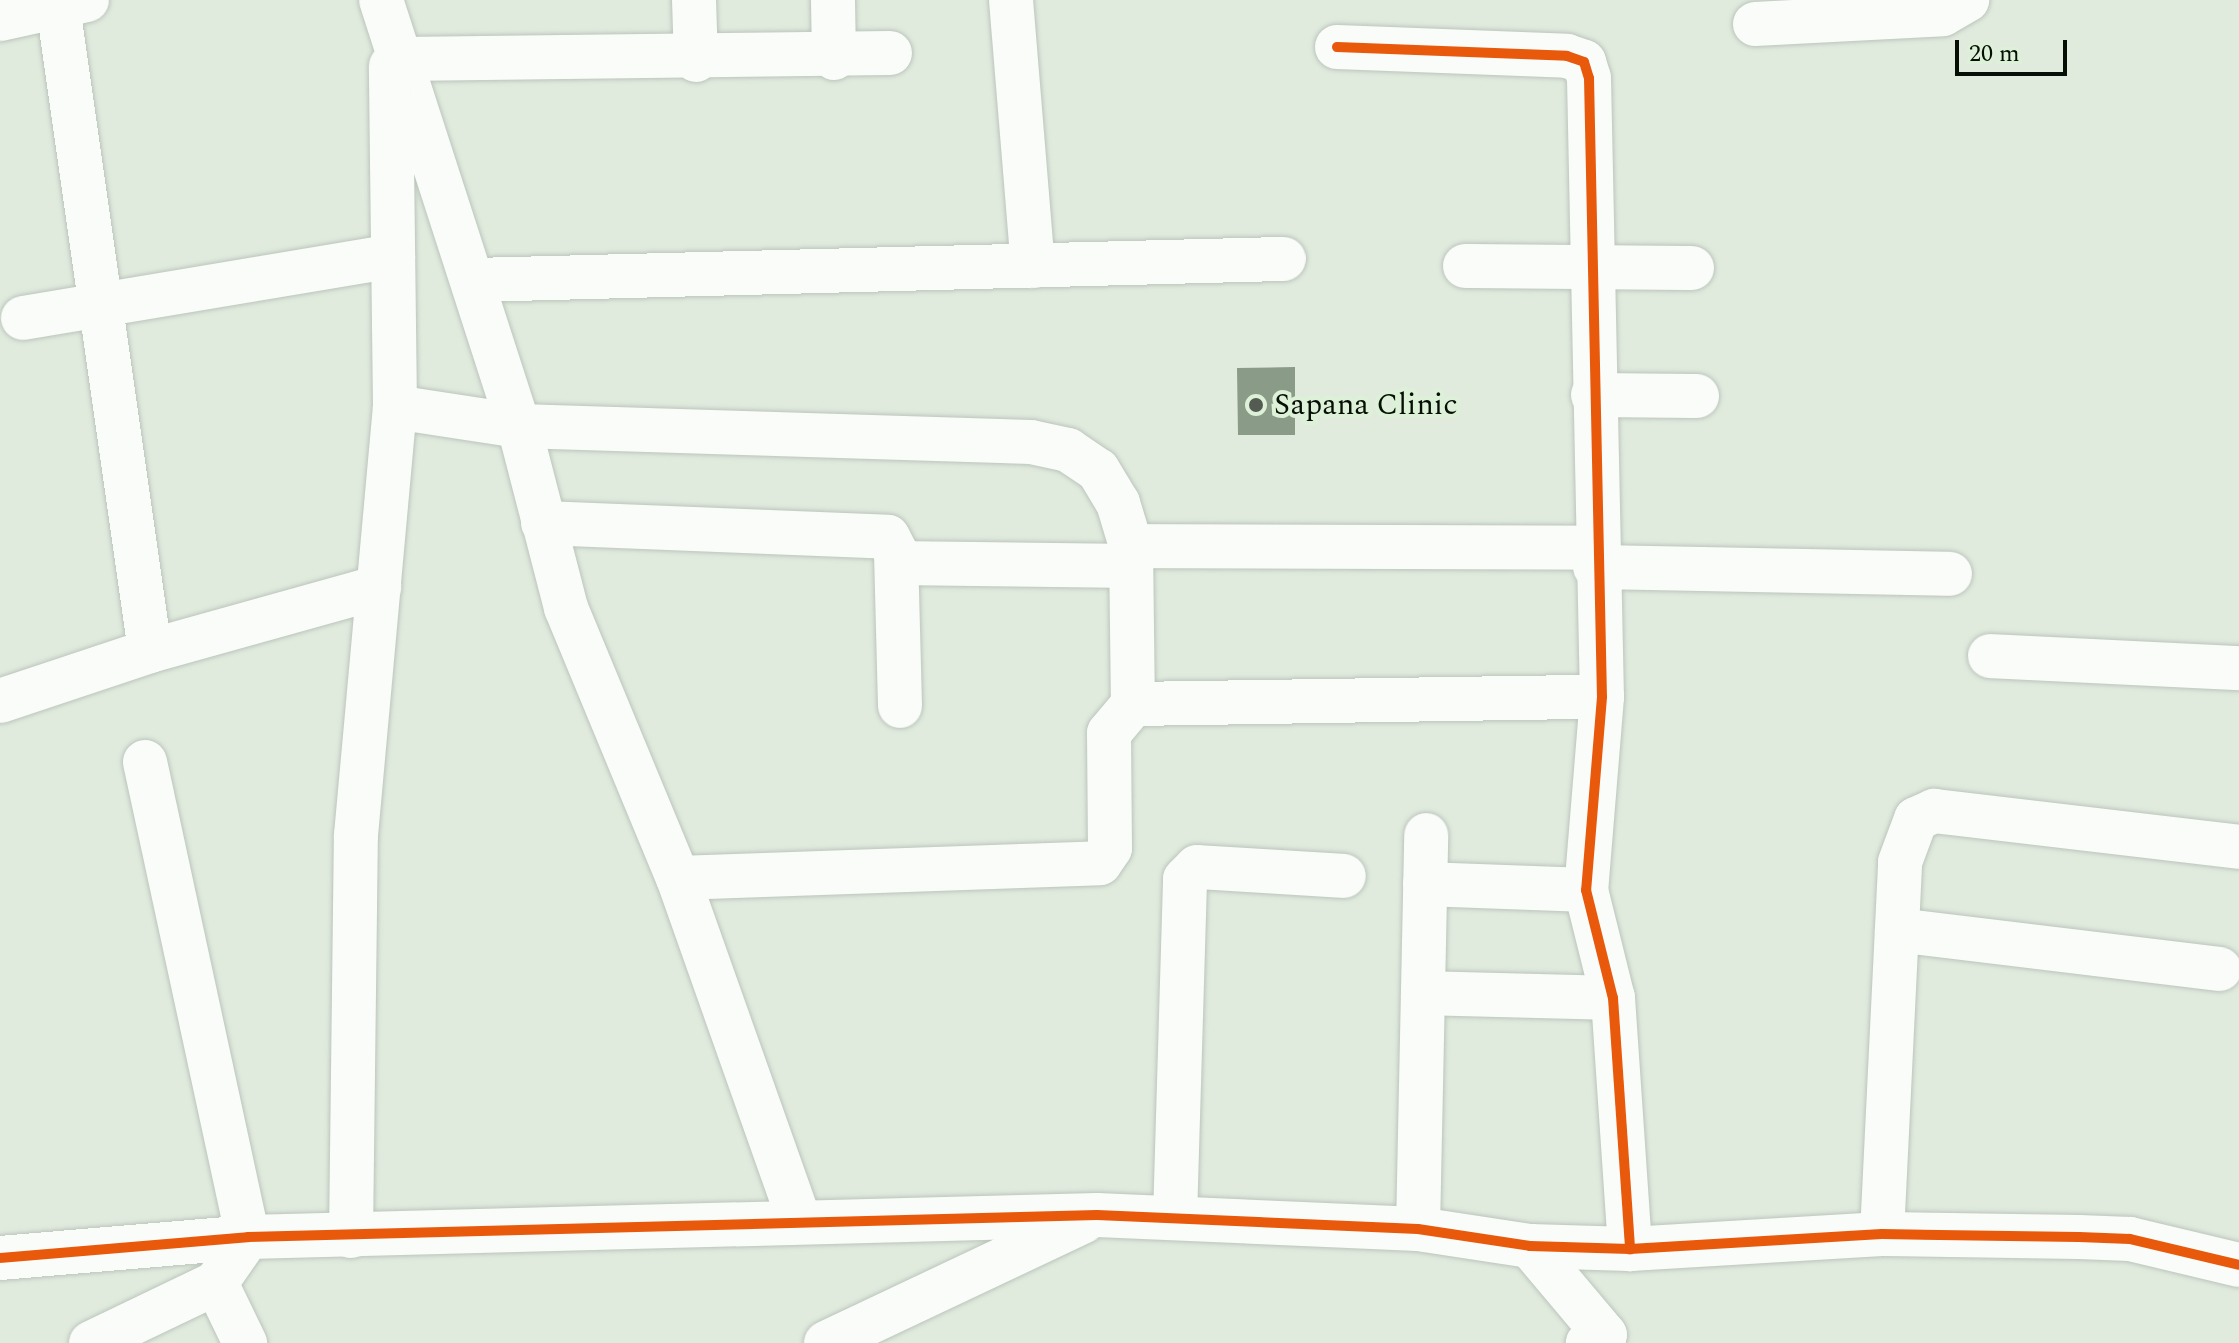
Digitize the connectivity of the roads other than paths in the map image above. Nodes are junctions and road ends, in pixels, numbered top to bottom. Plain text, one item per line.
1 (694, 0) edge
2 (833, 0) edge
3 (1011, 0) edge
4 (1967, 0) edge
5 (73, 3) edge
6 (0, 19) edge
7 (1755, 24) dead end
8 (391, 28) edge
9 (1337, 47) dead end
10 (890, 53) dead end
11 (834, 58) junction
12 (696, 60) junction
13 (393, 256) junction
14 (1284, 259) dead end
15 (1033, 266) junction
16 (1465, 266) dead end
17 (1591, 267) junction
18 (1692, 268) dead end
19 (474, 280) junction
20 (101, 307) junction
21 (23, 318) dead end
22 (1593, 395) junction
23 (1697, 396) dead end
24 (395, 407) junction
25 (519, 426) junction
26 (543, 523) junction
27 (1131, 556) junction
28 (1595, 558) junction
29 (897, 563) junction
30 (1950, 574) dead end
31 (379, 587) junction
32 (150, 651) junction
33 (1990, 656) dead end
34 (2239, 668) edge
35 (1602, 697) junction
36 (0, 701) edge
37 (1133, 704) junction
38 (900, 706) dead end
39 (145, 762) dead end
40 (1426, 835) dead end
41 (2239, 847) edge
42 (1344, 876) dead end
43 (678, 878) junction
44 (1425, 884) junction
45 (1586, 890) junction
46 (1897, 930) junction
47 (2220, 969) dead end
48 (1423, 993) junction
49 (1613, 998) junction
50 (1097, 1215) junction
51 (1175, 1218) junction
52 (799, 1220) junction
53 (1418, 1229) junction
54 (1882, 1234) junction
55 (351, 1236) junction
56 (248, 1237) junction
57 (1530, 1246) junction
58 (1630, 1249) junction
59 (0, 1258) edge
60 (2239, 1265) edge
61 (216, 1283) junction
62 (896, 1328) edge
63 (1601, 1340) edge
64 (91, 1343) edge
65 (245, 1343) edge
66 (826, 1343) edge

1 - 12 street
2 - 11 street
3 - 15 street
4 - 7 street
5 - 6 street
5 - 20 street
8 - 12 street
8 - 13 street
8 - 19 street
9 - 17 street
10 - 11 street
11 - 12 street
13 - 20 street
13 - 24 street
14 - 15 street
15 - 19 street
16 - 17 street
17 - 18 street
17 - 22 street
19 - 25 street
20 - 21 street
20 - 32 street
22 - 23 street
22 - 28 street
24 - 25 street
24 - 31 street
25 - 26 street
25 - 27 street
26 - 29 street
26 - 43 street
27 - 28 street
27 - 29 street
27 - 37 street
28 - 30 street
28 - 35 street
29 - 38 street
31 - 32 street
31 - 55 street
32 - 36 street
33 - 34 street
35 - 37 street
35 - 45 street
37 - 43 street
39 - 56 street
40 - 44 street
41 - 46 street
42 - 51 street
43 - 52 street
44 - 45 street
44 - 48 street
45 - 49 street
46 - 47 street
46 - 54 street
48 - 49 street
48 - 53 street
49 - 58 street
50 - 51 street
50 - 52 street
50 - 62 street
51 - 53 street
52 - 55 street
53 - 57 street
54 - 58 street
54 - 60 street
55 - 56 street
56 - 59 street
56 - 61 street
57 - 58 street
57 - 63 street
61 - 64 street
61 - 65 street
62 - 66 street

